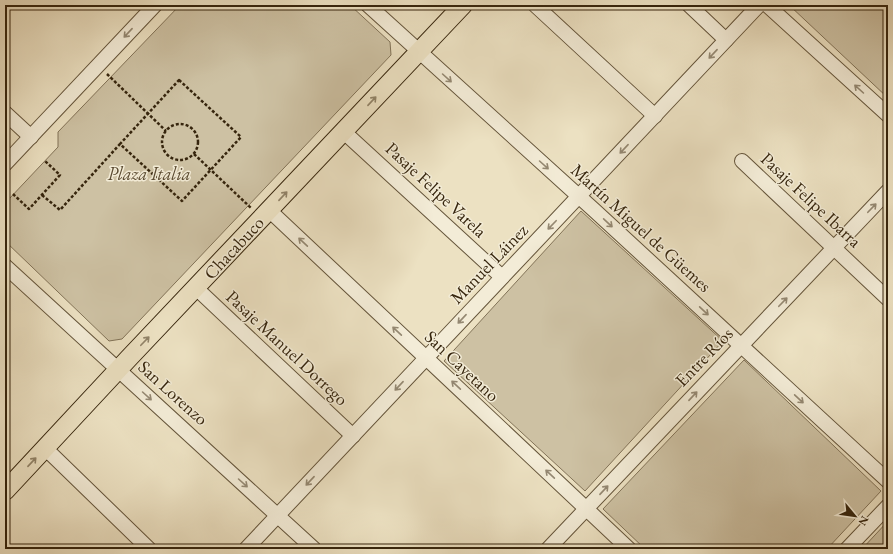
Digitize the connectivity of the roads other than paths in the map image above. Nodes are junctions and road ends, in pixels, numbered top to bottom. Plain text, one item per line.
1 (155, 5) edge
2 (368, 5) edge
3 (463, 5) edge
4 (535, 5) edge
5 (689, 5) edge
6 (759, 5) edge
7 (767, 5) edge
8 (726, 40) junction
9 (419, 52) junction
10 (5, 113) edge
11 (888, 115) edge
12 (655, 116) junction
13 (344, 132) junction
14 (31, 137) junction
15 (742, 161) dead end
16 (5, 164) edge
17 (888, 191) edge
18 (579, 197) junction
19 (265, 214) junction
20 (834, 248) junction
21 (5, 266) edge
22 (502, 277) junction
23 (196, 288) junction
24 (888, 299) edge
25 (741, 346) junction
26 (426, 358) junction
27 (119, 369) junction
28 (353, 436) junction
29 (45, 448) junction
30 (888, 481) edge
31 (5, 491) edge
32 (888, 506) edge
33 (586, 508) junction
34 (278, 515) junction
35 (149, 549) edge
36 (246, 549) edge
37 (314, 549) edge
38 (548, 549) edge
39 (629, 549) edge
40 (847, 549) edge

1 -> 14 street
2 - 9 street, Martín Miguel de Güemes
3 - 9 main road, Chacabuco
4 - 12 street
5 - 8 street
6 - 8 street, Manuel Láinez
11 -> 7 street
8 -> 12 street, Manuel Láinez
13 -> 9 main road, Chacabuco
9 -> 18 street, Martín Miguel de Güemes
10 - 14 street
12 -> 18 street, Manuel Láinez
19 -> 13 main road, Chacabuco
13 - 22 street, Pasaje Felipe Varela
14 - 16 street
15 - 20 street, Pasaje Felipe Ibarra
20 -> 17 street, Entre Ríos
18 -> 22 street, Manuel Láinez
18 -> 25 street, Martín Miguel de Güemes
19 - 23 main road, Chacabuco
26 -> 19 street, San Cayetano
20 - 24 street, Pasaje Felipe Ibarra
25 -> 20 street, Entre Ríos
21 - 27 street, San Lorenzo
22 -> 26 street, Manuel Láinez
27 -> 23 main road, Chacabuco
23 - 28 street, Pasaje Manuel Dorrego
25 -> 30 street, Martín Miguel de Güemes
33 -> 25 street, Entre Ríos
26 -> 28 street, Manuel Láinez
33 -> 26 street, San Cayetano
27 - 29 main road, Chacabuco
27 -> 34 street, San Lorenzo
28 -> 34 street, Manuel Láinez
31 -> 29 main road, Chacabuco
29 - 35 street
32 - 40 street
33 - 38 street, Entre Ríos
33 - 39 street, San Cayetano
34 - 36 street, Manuel Láinez
34 - 37 street, San Lorenzo

